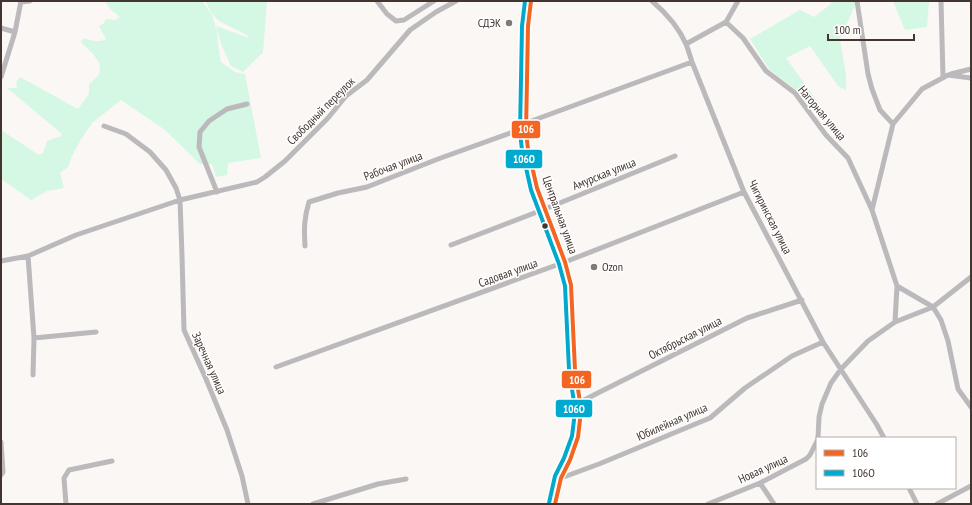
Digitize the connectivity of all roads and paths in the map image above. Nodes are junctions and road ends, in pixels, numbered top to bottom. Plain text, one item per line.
1 (30, 1) edge
2 (377, 1) edge
3 (434, 1) edge
4 (456, 1) edge
5 (531, 1) edge
6 (652, 1) edge
7 (738, 1) edge
8 (857, 1) edge
9 (941, 1) edge
10 (21, 2) edge
11 (726, 22) junction
12 (1, 28) edge
13 (15, 32) junction
14 (686, 44) junction
15 (692, 62) junction
16 (971, 69) edge
17 (945, 76) junction
18 (1, 77) edge
19 (971, 78) edge
20 (247, 104) dead end
21 (526, 123) junction
22 (893, 124) junction
23 (104, 126) dead end
24 (526, 132) junction
25 (675, 156) dead end
26 (217, 192) junction
27 (744, 192) junction
28 (180, 200) junction
29 (544, 209) junction
30 (872, 210) junction
31 (451, 245) dead end
32 (305, 246) dead end
33 (28, 256) junction
34 (1, 261) edge
35 (565, 262) junction
36 (971, 277) edge
37 (896, 286) junction
38 (802, 300) junction
39 (933, 307) junction
40 (895, 322) junction
41 (96, 332) dead end
42 (34, 338) junction
43 (823, 342) junction
44 (276, 368) dead end
45 (841, 369) junction
46 (33, 375) dead end
47 (580, 402) junction
48 (971, 407) edge
49 (818, 437) edge
50 (883, 437) edge
51 (1, 442) edge
52 (816, 443) edge
53 (112, 461) dead end
54 (1, 475) edge
55 (406, 478) dead end
56 (561, 478) junction
57 (760, 483) junction
58 (971, 486) edge
59 (910, 489) edge
60 (66, 504) edge
61 (248, 504) edge
62 (313, 504) edge
63 (555, 504) edge
64 (708, 504) edge
65 (774, 504) edge
66 (917, 504) edge
67 (936, 504) edge

1 - 10 street
2 - 3 street
4 - 26 street, Свободный переулок
5 - 21 street, Центральная улица
6 - 14 street, Чигиринская улица
7 - 11 street
8 - 22 street
9 - 17 street
10 - 13 street
11 - 14 street
11 - 30 street, Нагорная улица
12 - 13 street
13 - 18 street
14 - 15 street, Чигиринская улица
15 - 21 street
15 - 27 street, Чигиринская улица
16 - 17 street
17 - 19 street
17 - 22 street
20 - 26 street
21 - 24 street, Центральная улица
22 - 30 street
23 - 28 street, Заречная улица
24 - 29 street, Центральная улица
24 - 32 street, Рабочая улица
25 - 29 street, Амурская улица
26 - 28 street, Свободный переулок
27 - 35 street, Садовая улица
27 - 38 street, Чигиринская улица
28 - 33 street
28 - 61 street, Заречная улица
29 - 31 street, Амурская улица
29 - 35 street, Центральная улица
30 - 37 street, Нагорная улица
33 - 34 street
33 - 42 street
35 - 44 street, Садовая улица
35 - 47 street, Центральная улица
36 - 39 street
37 - 39 street
37 - 40 street, Нагорная улица
38 - 43 street, Чигиринская улица
38 - 47 street, Октябрьская улица
39 - 40 street
39 - 48 street
40 - 45 street
41 - 42 street
42 - 46 street
43 - 45 street, Чигиринская улица
43 - 56 street, Юбилейная улица
45 - 49 street
45 - 50 street, Чигиринская улица
47 - 56 street, Центральная улица
51 - 54 street
52 - 57 street, Новая улица
53 - 60 street
55 - 62 street
56 - 63 street, Центральная улица
57 - 64 street, Новая улица
57 - 65 street
58 - 67 street
59 - 66 street

